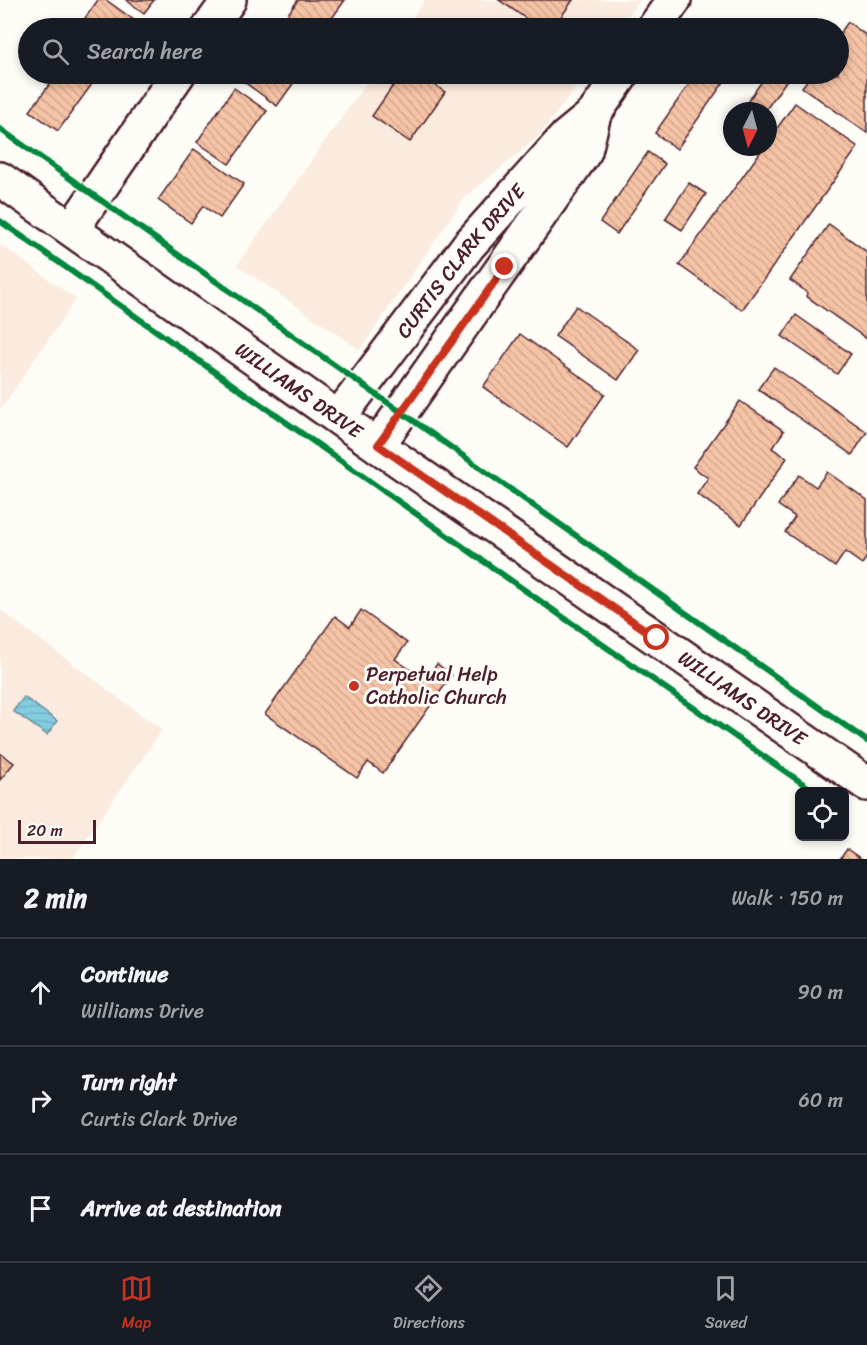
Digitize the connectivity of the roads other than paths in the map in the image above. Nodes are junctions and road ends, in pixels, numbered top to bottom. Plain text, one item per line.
1 (229, 0) edge
2 (674, 0) edge
3 (216, 18) edge
4 (661, 18) edge
5 (171, 84) edge
6 (615, 84) edge
7 (594, 114) junction
8 (0, 179) edge
9 (72, 229) junction
10 (339, 417) junction
11 (378, 445) junction
12 (867, 784) edge

1 - 3 street
2 - 4 street
5 - 9 street
6 - 7 street, CURTIS CLARK DRIVE
7 - 10 street, CURTIS CLARK DRIVE
7 - 11 street, CURTIS CLARK DRIVE
8 - 9 street, WILLIAMS DRIVE
9 - 10 street, WILLIAMS DRIVE
10 - 11 street, WILLIAMS DRIVE
11 - 12 street, WILLIAMS DRIVE

